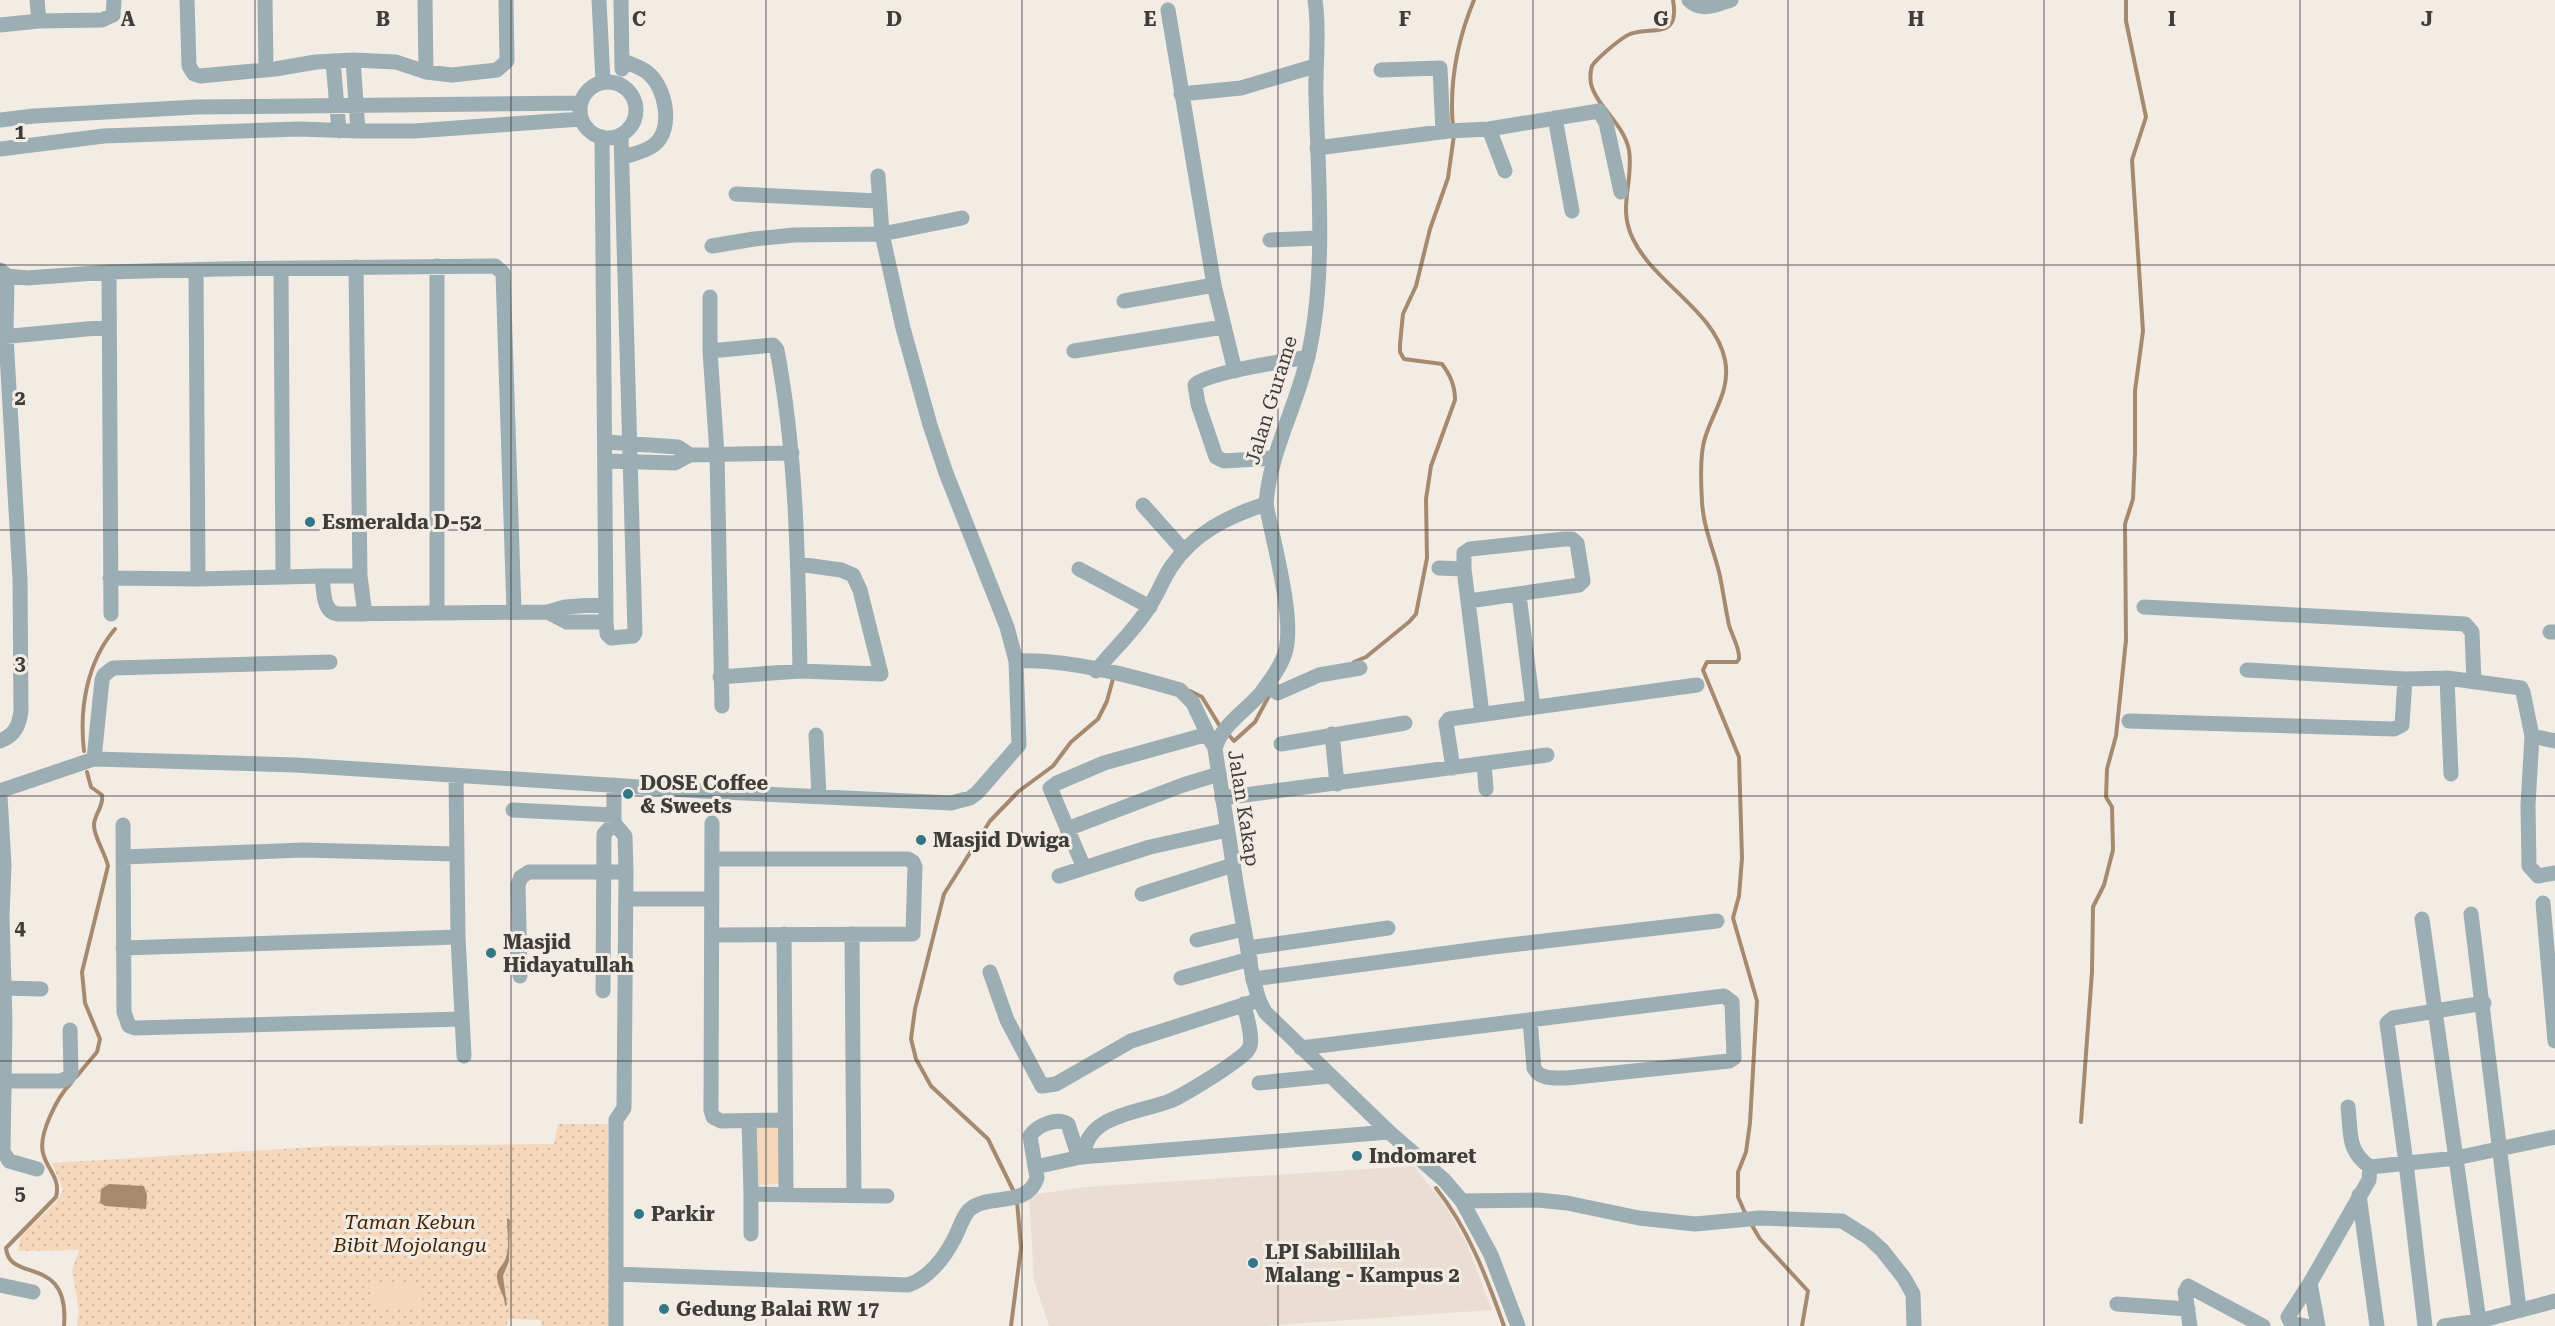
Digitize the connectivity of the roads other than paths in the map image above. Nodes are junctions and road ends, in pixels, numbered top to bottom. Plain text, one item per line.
1 (37, 0) edge
2 (114, 0) edge
3 (187, 0) edge
4 (266, 0) edge
5 (425, 0) edge
6 (506, 0) edge
7 (599, 0) edge
8 (621, 0) edge
9 (1315, 0) edge
10 (1689, 0) edge
11 (1731, 0) edge
12 (1168, 10) dead end
13 (39, 21) junction
14 (0, 25) edge
15 (353, 60) junction
16 (333, 61) junction
17 (623, 61) junction
18 (1315, 66) junction
19 (266, 70) junction
20 (1381, 70) dead end
21 (426, 72) junction
22 (603, 82) junction
23 (622, 85) junction
24 (1181, 94) junction
25 (581, 103) junction
26 (336, 105) junction
27 (356, 106) junction
28 (1555, 118) junction
29 (581, 119) junction
30 (0, 120) edge
31 (1489, 129) junction
32 (339, 131) junction
33 (358, 131) junction
34 (1450, 131) junction
35 (621, 135) junction
36 (602, 137) junction
37 (1317, 148) junction
38 (0, 149) edge
39 (623, 157) junction
40 (1505, 171) dead end
41 (878, 176) dead end
42 (1621, 192) dead end
43 (736, 194) dead end
44 (879, 201) junction
45 (1572, 211) dead end
46 (962, 218) dead end
47 (882, 234) junction
48 (1318, 237) junction
49 (1270, 240) dead end
50 (712, 246) dead end
51 (437, 266) junction
52 (356, 267) junction
53 (281, 270) junction
54 (196, 271) junction
55 (109, 272) junction
56 (4, 273) edge
57 (1214, 285) junction
58 (710, 297) dead end
59 (1124, 301) dead end
60 (108, 327) junction
61 (1223, 327) junction
62 (3, 337) edge
63 (710, 351) junction
64 (1074, 351) dead end
65 (1308, 357) junction
66 (1235, 371) junction
67 (606, 442) junction
68 (632, 442) junction
69 (792, 453) junction
70 (717, 454) junction
71 (690, 455) junction
72 (1274, 458) junction
73 (606, 461) junction
74 (631, 463) junction
75 (1266, 504) junction
76 (1143, 505) dead end
77 (1184, 551) junction
78 (798, 564) junction
79 (1079, 568) dead end
80 (1439, 568) dead end
81 (1464, 569) junction
82 (282, 576) junction
83 (322, 576) junction
84 (360, 576) junction
85 (110, 578) junction
86 (198, 579) junction
87 (1519, 595) junction
88 (1469, 601) junction
89 (606, 604) junction
90 (1150, 607) junction
91 (2144, 607) dead end
92 (514, 611) junction
93 (548, 612) junction
94 (437, 613) junction
95 (111, 614) dead end
96 (365, 614) junction
97 (606, 622) junction
98 (1016, 661) junction
99 (330, 662) dead end
100 (1360, 668) dead end
101 (2247, 670) dead end
102 (800, 671) junction
103 (1109, 673) junction
104 (720, 677) junction
105 (2447, 678) junction
106 (2405, 679) junction
107 (2474, 682) junction
108 (1697, 685) dead end
109 (1271, 689) junction
110 (722, 706) dead end
111 (1533, 707) junction
112 (1482, 714) junction
113 (2129, 722) dead end
114 (1405, 723) dead end
115 (1220, 730) junction
116 (1332, 734) junction
117 (816, 735) dead end
118 (2532, 736) junction
119 (0, 741) edge
120 (2555, 741) edge
121 (1281, 744) dead end
122 (1215, 748) joint
123 (1547, 755) dead end
124 (94, 759) junction
125 (1484, 764) junction
126 (1453, 768) junction
127 (1219, 774) junction
128 (2451, 774) dead end
129 (456, 776) junction
130 (1337, 784) junction
131 (614, 785) junction
132 (1486, 789) dead end
133 (0, 791) edge
134 (0, 796) edge
135 (819, 796) junction
136 (1222, 798) junction
137 (513, 810) dead end
138 (614, 819) junction
139 (712, 823) dead end
140 (123, 825) dead end
141 (1067, 829) junction
142 (1227, 830) junction
143 (456, 854) junction
144 (123, 857) junction
145 (712, 859) junction
146 (1233, 865) junction
147 (1084, 868) junction
148 (604, 872) junction
149 (626, 872) junction
150 (2555, 873) edge
151 (1059, 876) dead end
152 (1142, 894) dead end
153 (626, 899) junction
154 (712, 899) junction
155 (2543, 903) dead end
156 (2471, 914) dead end
157 (2422, 918) dead end
158 (1717, 921) dead end
159 (1388, 928) dead end
160 (1244, 929) junction
161 (2550, 930) edge
162 (852, 933) junction
163 (784, 934) junction
164 (713, 935) junction
165 (458, 937) junction
166 (1197, 940) dead end
167 (123, 948) junction
168 (1249, 954) junction
169 (990, 972) dead end
170 (520, 976) dead end
171 (1181, 978) dead end
172 (1253, 980) junction
173 (4, 988) junction
174 (41, 989) dead end
175 (603, 991) dead end
176 (1251, 1002) junction
177 (2484, 1003) junction
178 (2435, 1010) junction
179 (461, 1019) junction
180 (1530, 1020) junction
181 (70, 1030) dead end
182 (2555, 1041) edge
183 (1300, 1048) junction
184 (464, 1056) dead end
185 (3, 1075) edge
186 (1329, 1076) junction
187 (1259, 1083) dead end
188 (2348, 1107) dead end
189 (785, 1120) junction
190 (749, 1121) junction
191 (1389, 1132) junction
192 (2555, 1137) edge
193 (2500, 1150) junction
194 (1083, 1157) junction
195 (2456, 1158) junction
196 (2406, 1163) junction
197 (1035, 1167) junction
198 (2370, 1167) junction
199 (37, 1170) dead end
200 (751, 1194) junction
201 (786, 1194) junction
202 (854, 1195) junction
203 (2359, 1195) junction
204 (887, 1196) dead end
205 (1462, 1201) junction
206 (751, 1234) dead end
207 (616, 1274) junction
208 (2310, 1283) junction
209 (0, 1285) edge
210 (33, 1292) dead end
211 (2555, 1301) edge
212 (2117, 1304) dead end
213 (2185, 1309) junction
214 (2519, 1309) junction
215 (2479, 1321) junction
216 (2281, 1323) edge
217 (616, 1326) edge
218 (1518, 1326) edge
219 (1914, 1326) edge
220 (2190, 1326) edge
221 (2263, 1326) edge
222 (2306, 1326) edge
223 (2318, 1326) edge
224 (2377, 1326) edge
225 (2425, 1326) edge
226 (2444, 1326) edge

1 - 13 street
2 - 13 street
3 - 19 street
4 - 19 street
5 - 21 street
6 - 21 street
7 - 22 street
8 - 17 street
9 - 18 street, Jalan Gurame
10 - 11 street
12 - 24 street
13 - 14 street
15 - 16 street
15 - 21 street
15 - 27 street
16 - 19 street
16 - 26 street
17 - 23 street
17 - 39 street
18 - 24 street
18 - 37 street, Jalan Gurame
20 - 34 street
22 - 23 street
22 - 25 street
23 - 35 street
24 - 57 street
25 - 27 street
25 - 29 street
26 - 27 street
26 - 30 street
26 - 32 street
27 - 33 street
28 - 31 street
28 - 42 street
28 - 45 street
29 - 33 street
29 - 36 street
31 - 34 street
31 - 40 street
32 - 33 street
32 - 38 street
34 - 37 street
35 - 36 street
35 - 39 street
36 - 67 street
37 - 48 street, Jalan Gurame
39 - 68 street
41 - 44 street
43 - 44 street
44 - 47 street
46 - 47 street
47 - 50 street
47 - 98 street
48 - 49 street
48 - 65 street, Jalan Gurame
51 - 52 street
51 - 92 street
51 - 94 street
52 - 53 street
52 - 84 street
53 - 54 street
53 - 82 street
54 - 55 street
54 - 86 street
55 - 56 street
55 - 60 street
56 - 62 street
57 - 59 street
57 - 61 street
58 - 63 street
60 - 62 street
60 - 85 street
61 - 64 street
61 - 66 street
62 - 119 street
63 - 69 street
63 - 70 street
65 - 66 street
65 - 72 street, Jalan Gurame
66 - 72 street
67 - 68 street
67 - 73 street
68 - 71 street
68 - 74 street
69 - 70 street
69 - 78 street
70 - 71 street
70 - 104 street
71 - 74 street
72 - 75 street, Jalan Gurame
73 - 74 street
73 - 89 street
74 - 97 street
75 - 77 street
75 - 109 street, Jalan Gurame
76 - 77 street
77 - 90 street
78 - 102 street
78 - 102 street
79 - 90 street
80 - 81 street
81 - 87 street
81 - 88 street
82 - 83 street
82 - 86 street
83 - 84 street
83 - 96 street
84 - 96 street
85 - 86 street
85 - 95 street
87 - 88 street
87 - 111 street
88 - 112 street
89 - 93 street
89 - 97 street
90 - 103 street
91 - 107 street
92 - 93 street
92 - 94 street
93 - 97 street
94 - 96 street
98 - 103 street, Jalan Kakap
98 - 135 street
99 - 124 street
100 - 109 street
101 - 106 street
102 - 104 street
103 - 115 street, Jalan Kakap
104 - 110 street
105 - 106 street
105 - 107 street
105 - 128 street
106 - 113 street
107 - 118 street
108 - 111 street
109 - 115 street, Jalan Gurame
111 - 112 street
112 - 126 street
114 - 116 street
115 - 122 street, Jalan Gurame
115 - 141 street
116 - 121 street
116 - 130 street
117 - 135 street
118 - 120 street
118 - 150 street
122 - 127 street, Jalan Kakap
123 - 125 street
124 - 129 street
124 - 133 street
125 - 126 street
125 - 132 street
126 - 130 street
127 - 136 street, Jalan Kakap
127 - 141 street
129 - 131 street
129 - 143 street
130 - 136 street
131 - 135 street
131 - 138 street
134 - 173 street
136 - 142 street, Jalan Kakap
137 - 138 street
138 - 148 street
138 - 149 street
139 - 145 street
140 - 144 street
141 - 147 street
142 - 146 street, Jalan Kakap
142 - 147 street
143 - 144 street
143 - 165 street
144 - 167 street
145 - 154 street
145 - 162 street
146 - 152 street
146 - 160 street, Jalan Kakap
147 - 151 street
148 - 149 street
148 - 170 street
148 - 175 street
149 - 153 street
153 - 154 street
153 - 207 street
154 - 164 street
155 - 161 street
156 - 177 street
157 - 178 street
158 - 172 street
159 - 168 street
160 - 166 street
160 - 168 street, Jalan Kakap
161 - 182 street
162 - 163 street
162 - 202 street
163 - 164 street
163 - 189 street
164 - 190 street
165 - 167 street
165 - 179 street
167 - 179 street
168 - 171 street
168 - 172 street, Jalan Kakap
169 - 176 street
172 - 176 street, Jalan Kakap
173 - 174 street
173 - 185 street
176 - 183 street
176 - 194 street, Jalan Kakap
177 - 178 street
177 - 193 street
178 - 195 street
178 - 196 street
179 - 184 street
180 - 180 street
180 - 183 street
181 - 185 street
183 - 186 street
185 - 199 street
186 - 187 street
186 - 191 street
188 - 198 street
189 - 190 street
189 - 201 street
190 - 200 street
191 - 194 street
191 - 205 street
192 - 193 street
193 - 195 street
193 - 214 street
194 - 197 street
194 - 197 street
195 - 196 street
195 - 215 street
196 - 198 street
196 - 225 street
197 - 207 street
198 - 203 street
200 - 201 street
200 - 206 street
201 - 202 street
202 - 204 street
203 - 208 street
203 - 224 street
205 - 218 street
205 - 219 street
207 - 217 street
208 - 216 street
208 - 223 street
209 - 210 street
211 - 214 street
212 - 213 street
213 - 220 street
213 - 221 street
214 - 215 street
215 - 226 street
216 - 222 street

